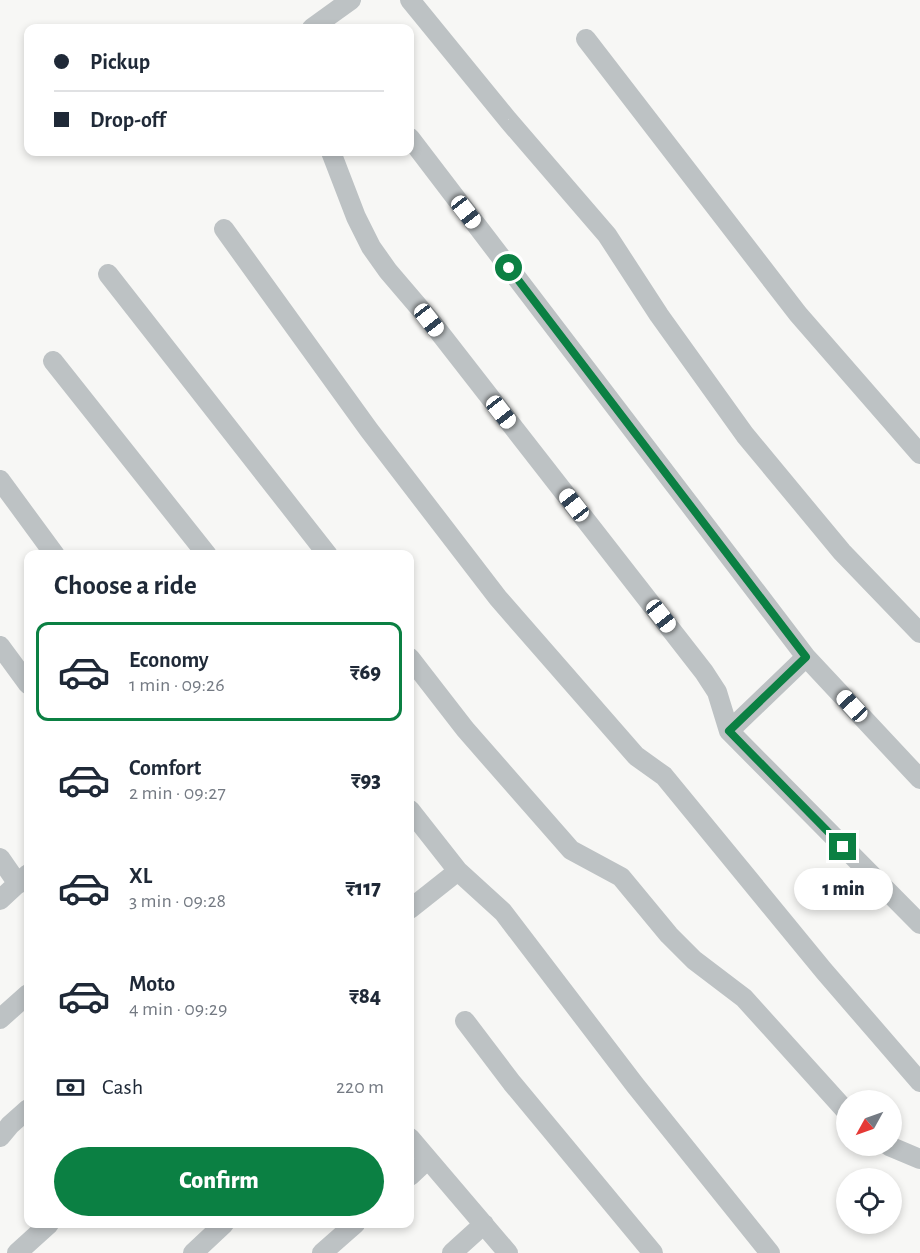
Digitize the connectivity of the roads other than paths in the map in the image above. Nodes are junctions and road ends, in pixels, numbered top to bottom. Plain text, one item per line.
1 (351, 0) edge
2 (410, 0) edge
3 (318, 24) edge
4 (586, 39) dead end
5 (414, 143) edge
6 (333, 156) edge
7 (224, 229) dead end
8 (108, 274) dead end
9 (53, 361) dead end
10 (920, 454) edge
11 (0, 480) edge
12 (52, 550) edge
13 (203, 550) edge
14 (324, 550) edge
15 (920, 633) edge
16 (0, 646) edge
17 (806, 657) junction
18 (414, 663) edge
19 (24, 679) edge
20 (729, 731) junction
21 (920, 779) edge
22 (414, 815) edge
23 (0, 858) edge
24 (458, 871) junction
25 (23, 879) edge
26 (0, 900) edge
27 (414, 906) edge
28 (920, 924) edge
29 (24, 997) edge
30 (0, 1018) edge
31 (465, 1021) dead end
32 (920, 1082) edge
33 (836, 1100) edge
34 (24, 1113) edge
35 (0, 1137) edge
36 (414, 1143) edge
37 (902, 1152) edge
38 (427, 1160) junction
39 (920, 1160) edge
40 (414, 1172) edge
41 (484, 1224) junction
42 (45, 1228) edge
43 (220, 1228) edge
44 (350, 1228) edge
45 (17, 1253) edge
46 (193, 1253) edge
47 (322, 1253) edge
48 (452, 1253) edge
49 (507, 1253) edge
50 (653, 1253) edge
51 (770, 1253) edge

1 - 3 street
2 - 15 street
4 - 10 street
5 - 17 street
6 - 20 street
7 - 32 street
8 - 14 street
9 - 13 street
11 - 12 street
16 - 19 street
17 - 20 street
17 - 21 street
18 - 33 street
20 - 28 street
22 - 24 street
23 - 25 street
24 - 27 street
24 - 51 street
25 - 26 street
29 - 30 street
31 - 50 street
34 - 35 street
36 - 38 street
37 - 39 street
38 - 40 street
38 - 41 street
41 - 48 street
41 - 49 street
42 - 45 street
43 - 46 street
44 - 47 street

